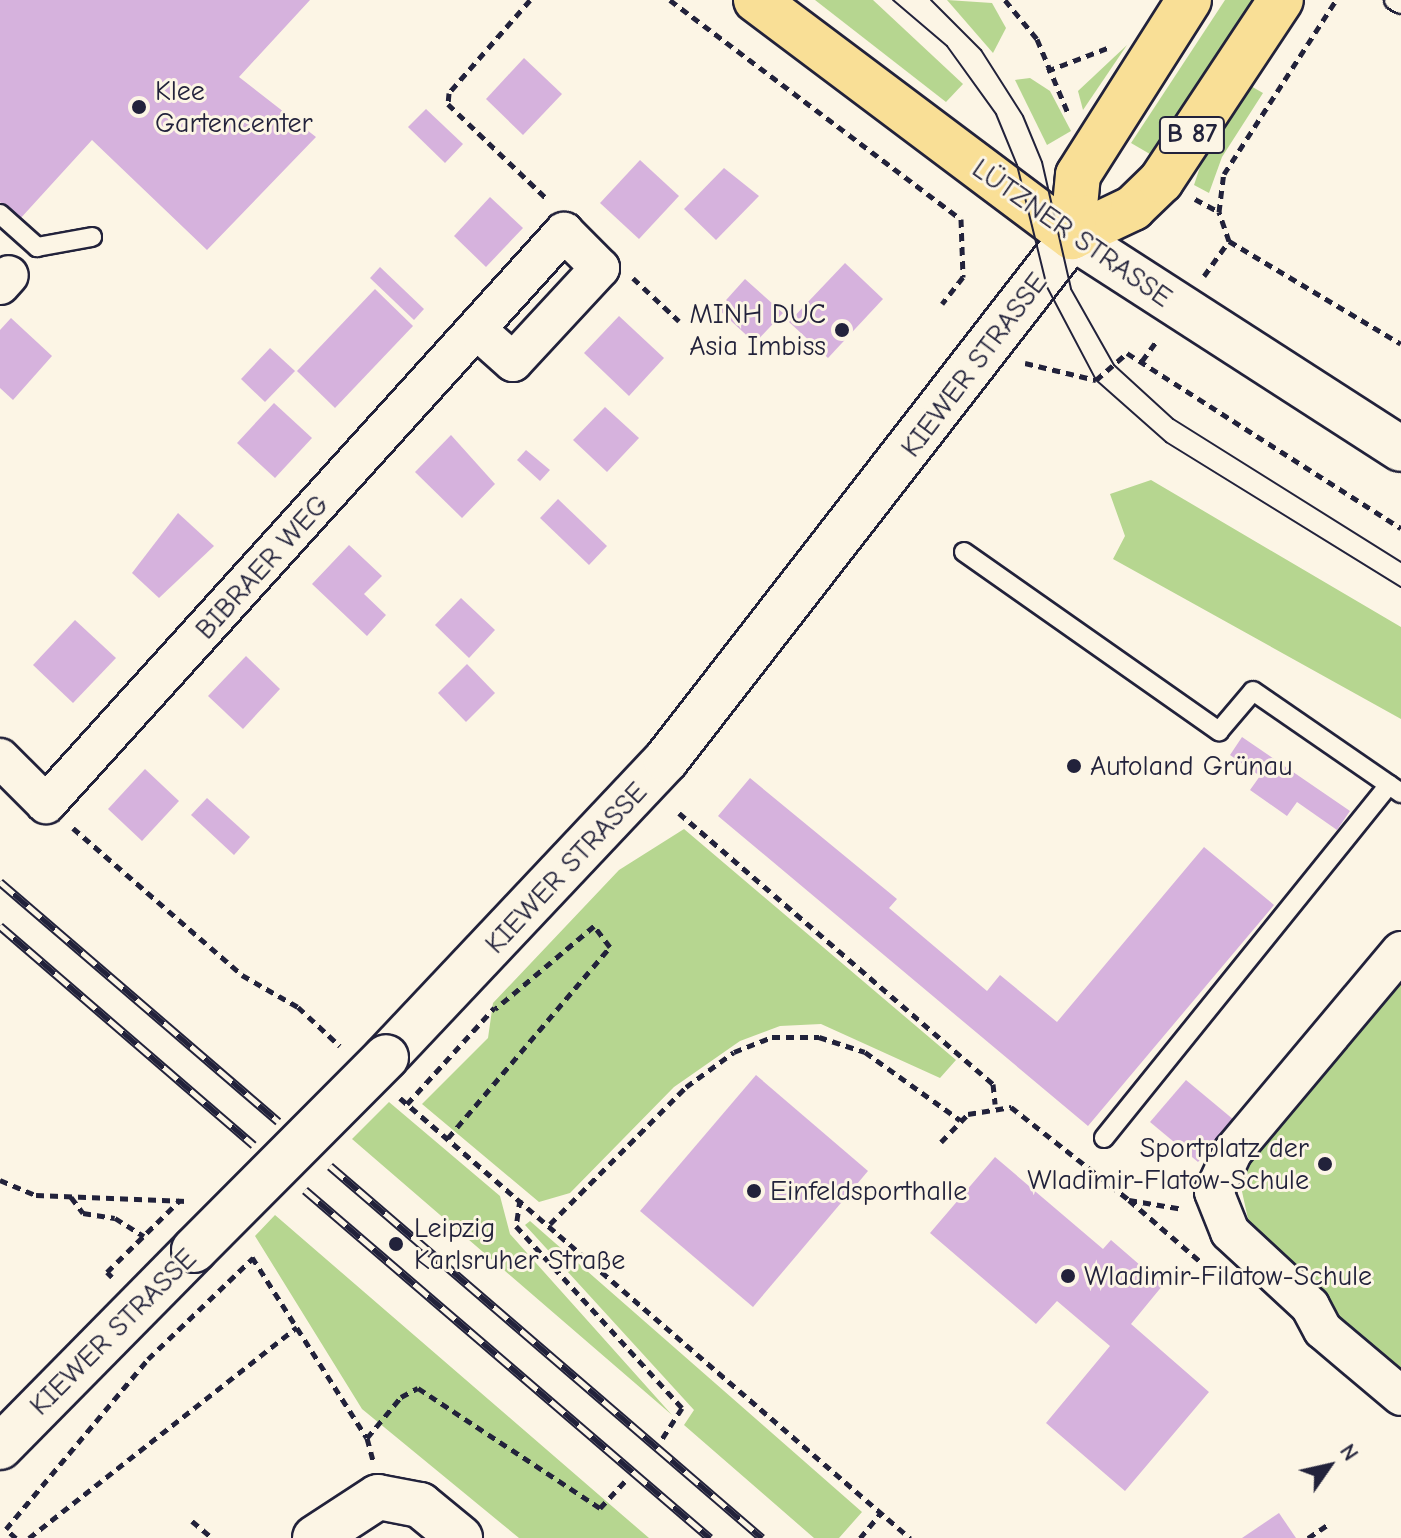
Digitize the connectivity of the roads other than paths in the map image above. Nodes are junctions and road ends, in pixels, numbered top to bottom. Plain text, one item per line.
1 (756, 0) edge
2 (1189, 0) edge
3 (1281, 0) edge
4 (1394, 0) edge
5 (1401, 4) edge
6 (0, 214) edge
7 (92, 237) dead end
8 (1072, 237) junction
9 (477, 330) junction
10 (1401, 449) edge
11 (964, 552) dead end
12 (0, 758) edge
13 (1395, 789) edge
14 (1401, 951) edge
15 (1104, 1138) dead end
16 (1401, 1396) edge
17 (0, 1447) edge
18 (315, 1538) edge
19 (460, 1538) edge

1 - 8 main road, LÜTZNER STRASSE
2 - 8 main road, B 87
3 - 8 main road, KIEWER STRASSE / B 87
4 - 5 lane
6 - 7 lane
8 - 10 street, LÜTZNER STRASSE
8 - 17 street, KIEWER STRASSE, bridge
9 - 9 street, BIBRAER WEG
9 - 12 street, BIBRAER WEG
11 - 13 lane
13 - 15 lane
14 - 16 street
18 - 19 street

